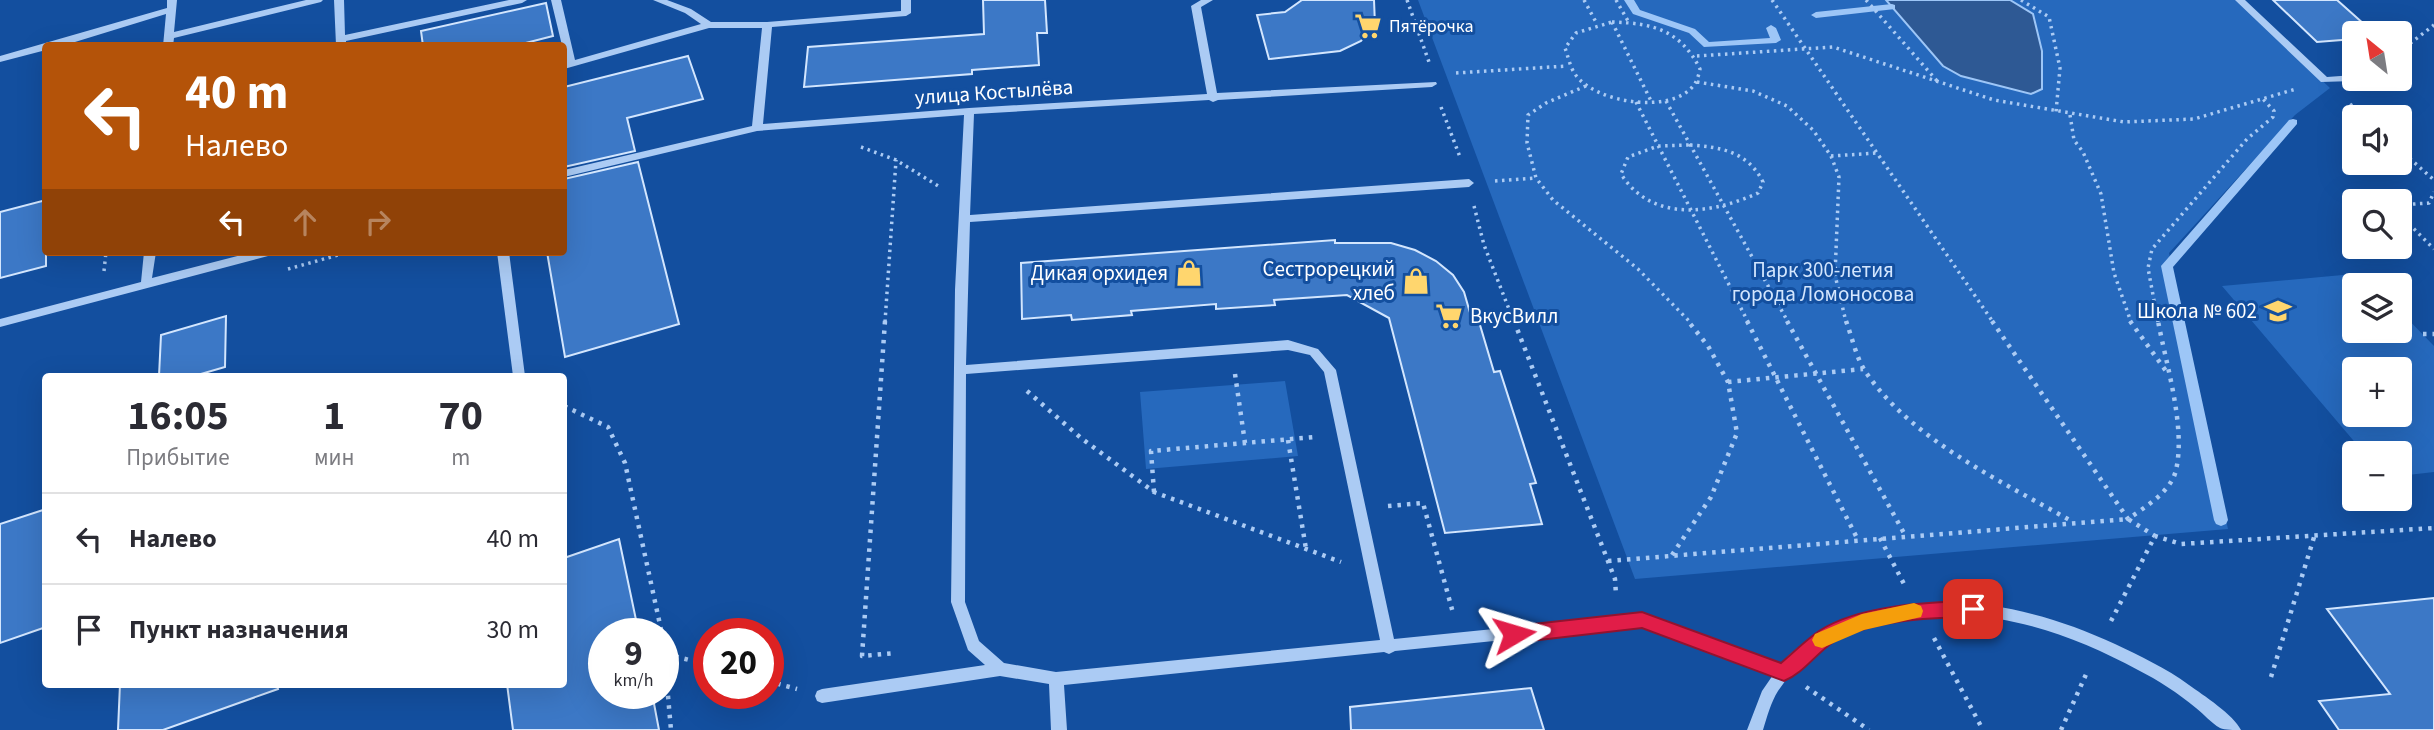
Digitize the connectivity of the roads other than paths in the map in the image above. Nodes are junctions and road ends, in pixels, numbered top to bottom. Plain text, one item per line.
1 (318, 0) edge
2 (339, 0) edge
3 (522, 0) edge
4 (556, 0) edge
5 (659, 0) edge
6 (906, 0) edge
7 (1208, 0) edge
8 (2241, 0) edge
9 (172, 5) edge
10 (709, 25) junction
11 (767, 25) junction
12 (169, 41) edge
13 (60, 42) edge
14 (341, 42) edge
15 (563, 42) edge
16 (42, 48) edge
17 (0, 60) edge
18 (567, 64) edge
19 (1433, 79) road end
20 (2342, 79) edge
21 (1213, 99) junction
22 (969, 111) junction
23 (757, 128) junction
24 (567, 173) edge
25 (1469, 183) road end
26 (965, 219) junction
27 (150, 256) edge
28 (253, 256) edge
29 (504, 256) edge
30 (146, 284) junction
31 (0, 323) edge
32 (961, 370) junction
33 (519, 373) edge
34 (1389, 648) junction
35 (1000, 669) junction
36 (1784, 672) junction
37 (1056, 679) junction
38 (822, 696) dead end
39 (1059, 730) edge
40 (1755, 730) edge
41 (2233, 730) edge

1 - 12 street
2 - 14 street
3 - 14 street
4 - 15 street
5 - 10 street
6 - 11 street
7 - 21 street
8 - 20 street
9 - 12 street
9 - 13 street
10 - 11 street
10 - 18 street
11 - 23 street
16 - 17 street
19 - 21 street, улица Костылёва
21 - 22 street, улица Костылёва
22 - 23 street, улица Костылёва
22 - 26 street
23 - 24 street, улица Костылёва
25 - 26 street
26 - 32 street
27 - 30 street
28 - 30 street
29 - 33 street
30 - 31 street
32 - 34 street
32 - 35 street
34 - 36 street
34 - 37 street
35 - 37 street
35 - 38 street
36 - 40 street
36 - 41 street
37 - 39 street

